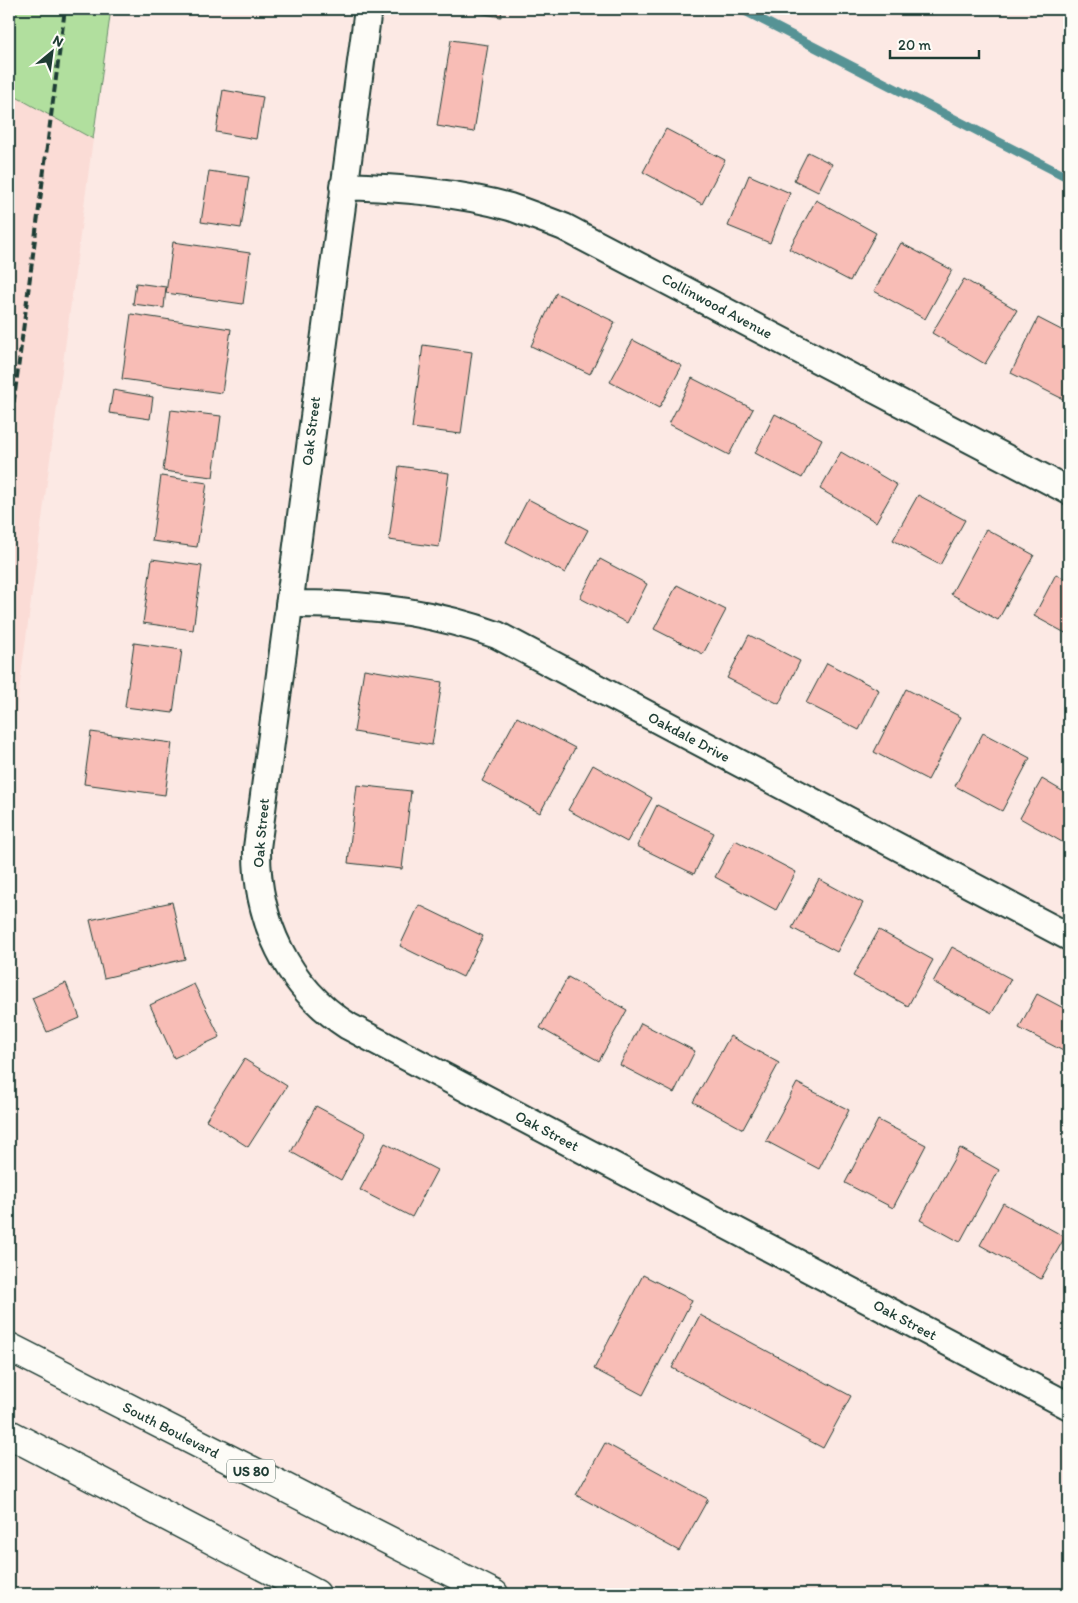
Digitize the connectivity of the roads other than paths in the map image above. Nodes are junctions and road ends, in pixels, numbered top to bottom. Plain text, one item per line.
1 (368, 9) edge
2 (343, 186) junction
3 (1069, 491) edge
4 (289, 604) junction
5 (1069, 937) edge
6 (9, 1347) edge
7 (1069, 1406) edge
8 (9, 1434) edge
9 (316, 1594) edge
10 (494, 1594) edge

1 - 2 street, Oak Street
2 - 3 street, Collinwood Avenue
2 - 4 street, Oak Street
4 - 5 street, Oakdale Drive
4 - 7 street, Oak Street
6 - 10 highway, South Boulevard / US 80
8 - 9 highway

